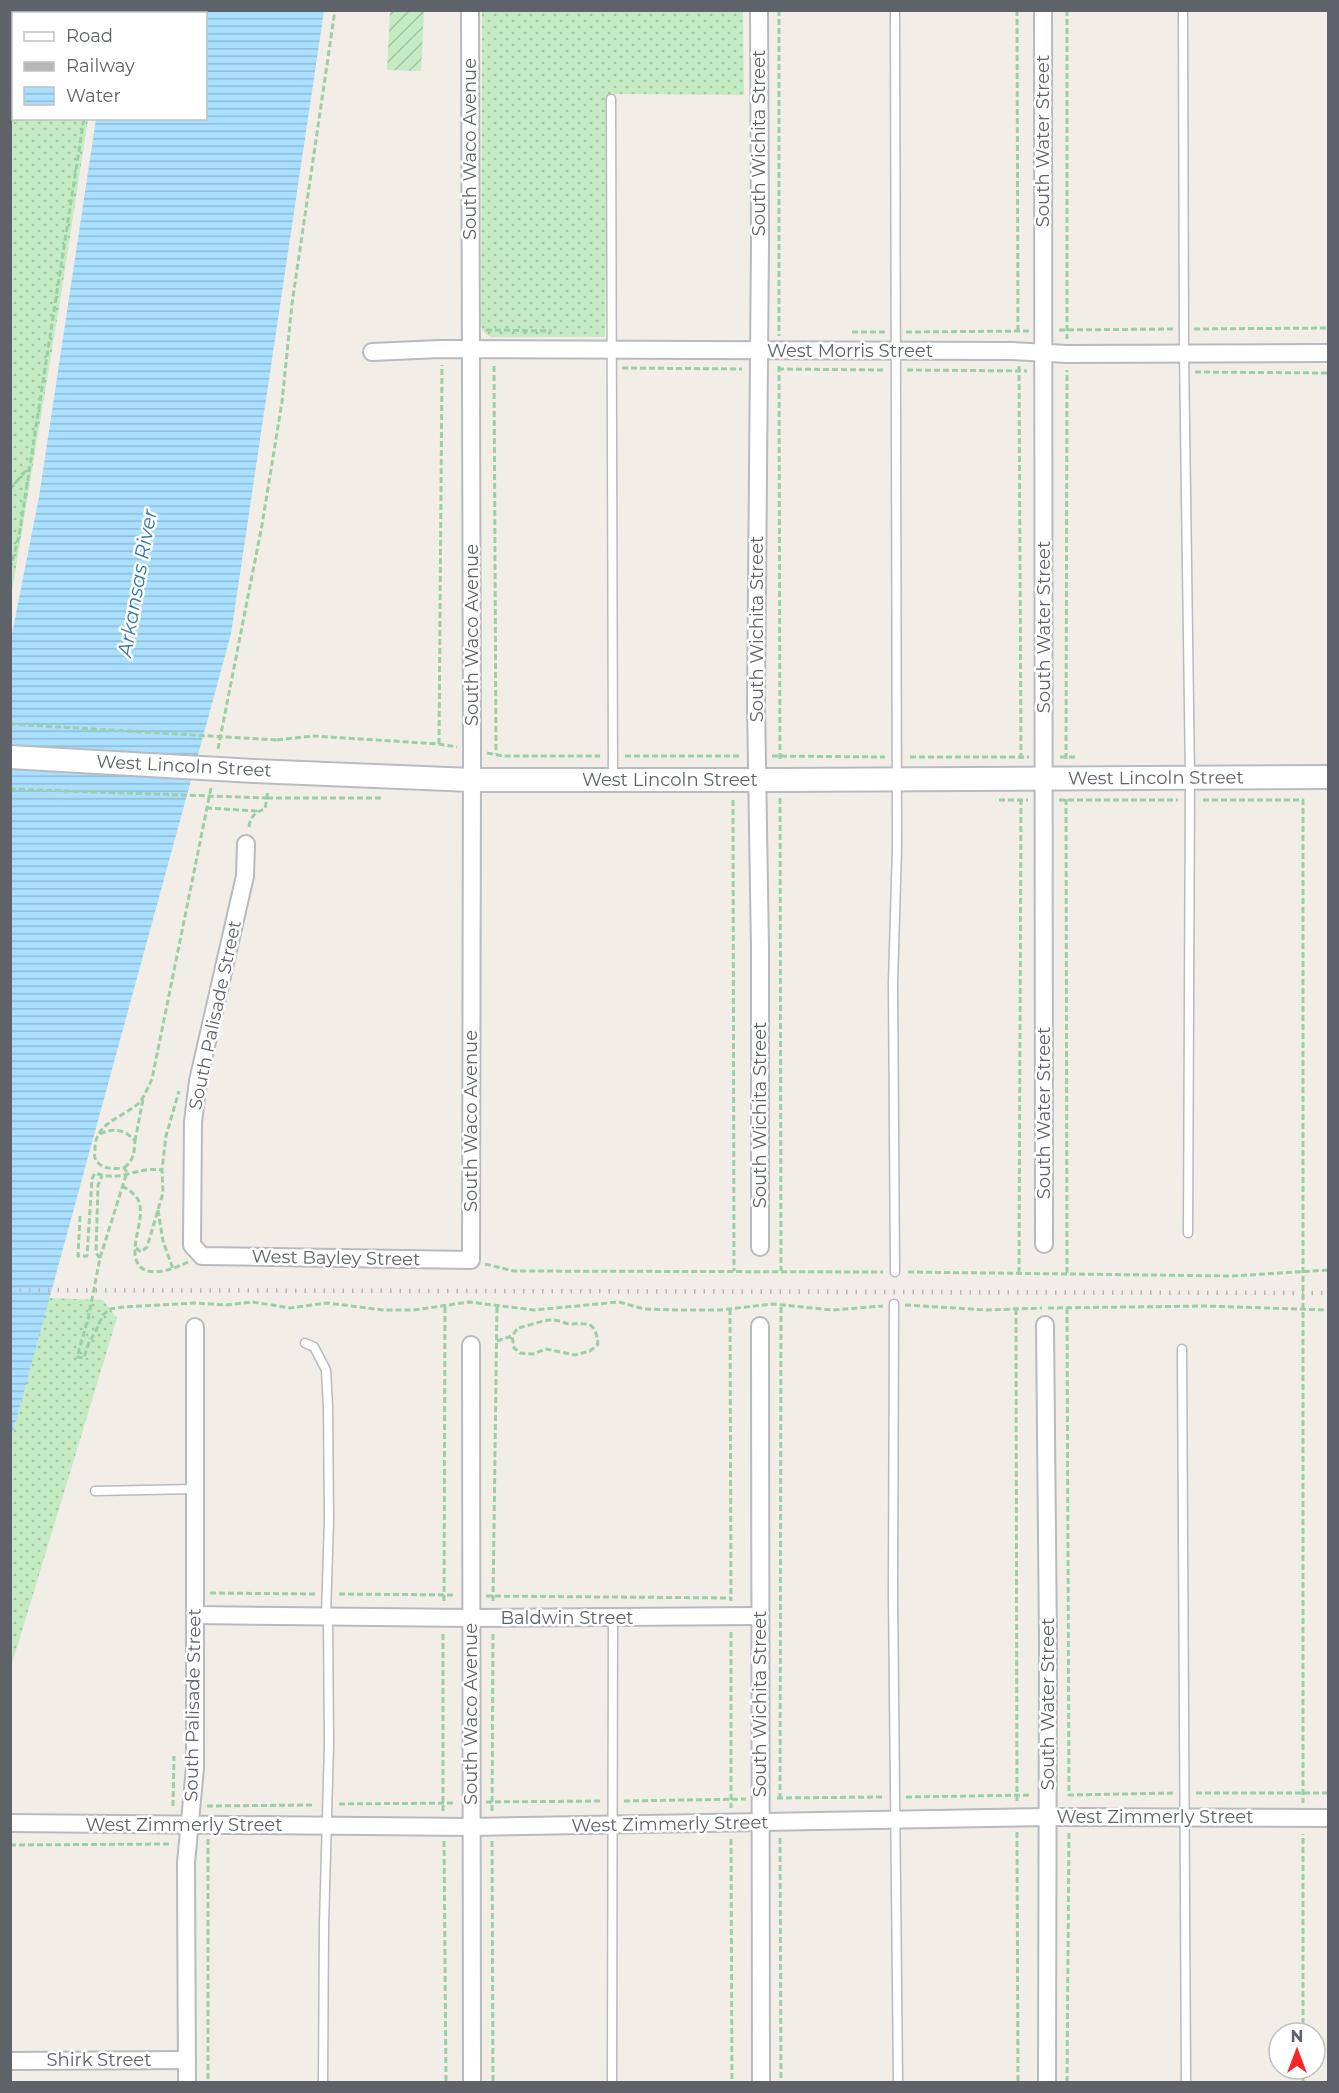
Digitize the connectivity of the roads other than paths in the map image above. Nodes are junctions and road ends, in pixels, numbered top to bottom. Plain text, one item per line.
1 (12, 10) edge
2 (470, 10) edge
3 (759, 10) edge
4 (895, 10) edge
5 (1043, 10) edge
6 (1183, 10) edge
7 (10, 20) edge
8 (611, 99) dead end
9 (471, 350) junction
10 (612, 351) junction
11 (759, 351) junction
12 (895, 351) junction
13 (372, 352) dead end
14 (1044, 353) junction
15 (1184, 353) junction
16 (1329, 353) edge
17 (10, 757) edge
18 (1055, 768) junction
19 (1329, 777) edge
20 (1190, 778) junction
21 (472, 780) junction
22 (613, 780) junction
23 (757, 780) junction
24 (896, 780) junction
25 (246, 844) road end
26 (1188, 1233) dead end
27 (1044, 1244) dead end
28 (760, 1247) dead end
29 (202, 1256) joint
30 (471, 1260) joint
31 (895, 1272) road end
32 (894, 1304) road end
33 (1045, 1325) dead end
34 (760, 1326) dead end
35 (195, 1327) dead end
36 (305, 1343) dead end
37 (471, 1345) dead end
38 (1182, 1349) dead end
39 (195, 1489) junction
40 (95, 1491) dead end
41 (195, 1615) junction
42 (327, 1616) junction
43 (759, 1616) junction
44 (613, 1617) junction
45 (471, 1618) junction
46 (1048, 1817) junction
47 (1184, 1817) junction
48 (1329, 1818) edge
49 (895, 1820) junction
50 (10, 1823) edge
51 (760, 1823) junction
52 (612, 1825) junction
53 (190, 1826) junction
54 (327, 1826) junction
55 (471, 1827) junction
56 (187, 2060) junction
57 (10, 2061) edge
58 (187, 2082) edge
59 (323, 2082) edge
60 (472, 2082) edge
61 (612, 2082) edge
62 (761, 2082) edge
63 (898, 2082) edge
64 (1047, 2082) edge
65 (1186, 2082) edge

1 - 7 street
2 - 9 street, South Waco Avenue
3 - 11 street, South Wichita Street
4 - 12 lane
5 - 14 street, South Water Street
6 - 15 lane
8 - 10 lane
9 - 10 street, West Morris Street
9 - 13 street, West Morris Street
9 - 21 street, South Waco Avenue
10 - 11 street, West Morris Street
10 - 22 lane
11 - 12 street, West Morris Street
11 - 23 street, South Wichita Street
12 - 14 street, West Morris Street
12 - 24 lane
14 - 15 street, West Morris Street
14 - 18 street, South Water Street
15 - 16 street, West Morris Street
15 - 20 lane
17 - 21 street, West Lincoln Street, bridge
18 - 20 street, West Lincoln Street
18 - 24 street, West Lincoln Street
18 - 27 street, South Water Street
19 - 20 street, West Lincoln Street
20 - 26 lane
21 - 22 street, West Lincoln Street
21 - 30 street, South Waco Avenue
22 - 23 street, West Lincoln Street
23 - 24 street, West Lincoln Street
23 - 28 street, South Wichita Street
24 - 31 lane
25 - 29 street, South Palisade Street
29 - 30 street, West Bayley Street
32 - 49 lane
33 - 46 street, South Water Street
34 - 43 street, South Wichita Street
35 - 39 street, South Palisade Street
36 - 42 lane
37 - 45 street, South Waco Avenue
38 - 47 lane
39 - 40 lane
39 - 41 street, South Palisade Street
41 - 42 street, Baldwin Street
41 - 53 street, South Palisade Street
42 - 45 street, Baldwin Street
42 - 54 lane
43 - 44 street, Baldwin Street
43 - 51 street, South Wichita Street
44 - 45 street, Baldwin Street
44 - 52 lane
45 - 55 street, South Waco Avenue
46 - 47 street, West Zimmerly Street
46 - 49 street, West Zimmerly Street
46 - 64 street, South Water Street
47 - 48 street, West Zimmerly Street
47 - 65 lane
49 - 51 street, West Zimmerly Street
49 - 63 lane
50 - 53 street, West Zimmerly Street
51 - 52 street, West Zimmerly Street
51 - 62 street, South Wichita Street
52 - 55 street, West Zimmerly Street
52 - 61 lane
53 - 54 street, West Zimmerly Street
53 - 56 street, South Palisade Street
54 - 55 street, West Zimmerly Street
54 - 59 lane
55 - 60 street, South Waco Avenue
56 - 57 street, Shirk Street
56 - 58 street, South Palisade Street

